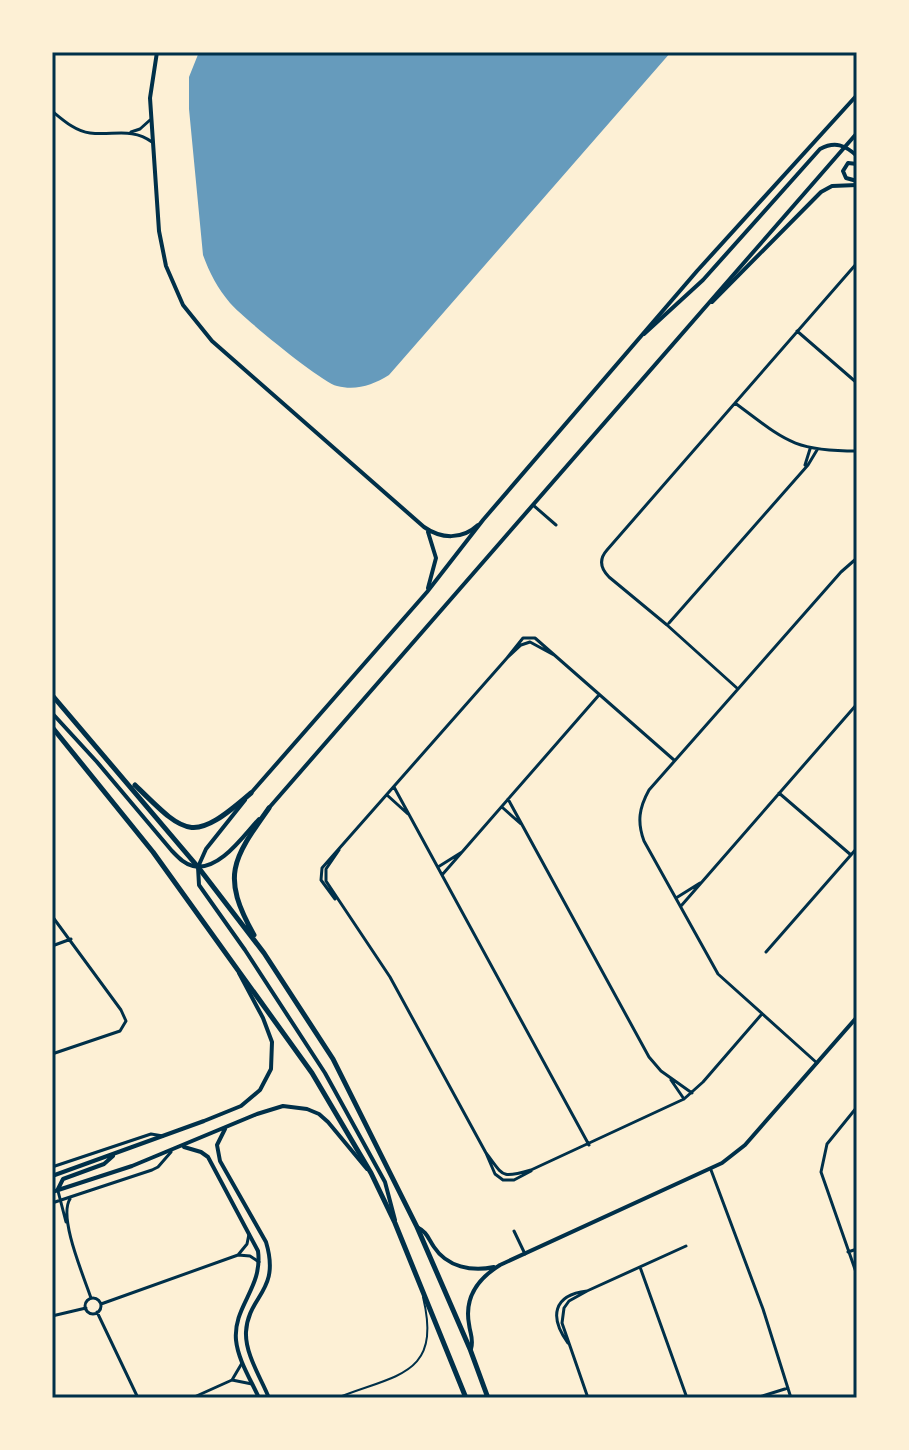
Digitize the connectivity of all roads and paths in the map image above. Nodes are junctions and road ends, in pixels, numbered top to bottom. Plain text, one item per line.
1 (157, 52) edge
2 (857, 95) edge
3 (52, 111) edge
4 (150, 120) junction
5 (128, 133) junction
6 (857, 133) edge
7 (152, 142) junction
8 (845, 146) junction
9 (857, 156) edge
10 (857, 164) edge
11 (857, 183) edge
12 (857, 263) edge
13 (704, 308) junction
14 (797, 331) junction
15 (640, 336) junction
16 (857, 383) edge
17 (735, 403) junction
18 (810, 449) junction
19 (817, 450) junction
20 (857, 451) edge
21 (804, 468) junction
22 (533, 505) junction
23 (483, 520) junction
24 (556, 525) dead end
25 (424, 527) junction
26 (857, 558) edge
27 (427, 592) junction
28 (667, 625) junction
29 (738, 689) junction
30 (52, 695) edge
31 (599, 695) junction
32 (857, 704) edge
33 (52, 713) edge
34 (52, 727) edge
35 (675, 761) junction
36 (117, 768) junction
37 (394, 787) junction
38 (251, 793) junction
39 (779, 793) junction
40 (387, 795) junction
41 (508, 799) junction
42 (502, 807) junction
43 (269, 808) junction
44 (410, 817) junction
45 (526, 830) junction
46 (857, 848) edge
47 (465, 849) junction
48 (851, 855) junction
49 (198, 867) junction
50 (438, 867) junction
51 (442, 875) junction
52 (703, 881) junction
53 (676, 898) junction
54 (681, 906) junction
55 (52, 916) edge
56 (71, 939) junction
57 (52, 946) edge
58 (766, 952) dead end
59 (264, 953) junction
60 (236, 967) junction
61 (761, 1015) junction
62 (857, 1017) edge
63 (52, 1054) edge
64 (817, 1063) junction
65 (668, 1077) junction
66 (692, 1093) junction
67 (684, 1099) junction
68 (857, 1107) edge
69 (225, 1128) junction
70 (167, 1136) junction
71 (589, 1145) junction
72 (182, 1147) junction
73 (171, 1152) junction
74 (115, 1155) junction
75 (52, 1167) edge
76 (711, 1170) junction
77 (371, 1173) junction
78 (52, 1176) edge
79 (55, 1191) edge
80 (73, 1196) junction
81 (59, 1201) junction
82 (243, 1202) junction
83 (52, 1203) edge
84 (234, 1205) junction
85 (395, 1223) junction
86 (68, 1225) junction
87 (417, 1227) junction
88 (249, 1231) junction
89 (514, 1231) dead end
90 (686, 1246) dead end
91 (857, 1249) edge
92 (848, 1252) junction
93 (525, 1254) junction
94 (238, 1255) junction
95 (259, 1262) junction
96 (500, 1265) junction
97 (640, 1267) junction
98 (857, 1275) edge
99 (418, 1280) junction
100 (91, 1298) junction
101 (101, 1304) junction
102 (86, 1308) junction
103 (97, 1312) junction
104 (52, 1316) edge
105 (470, 1349) junction
106 (242, 1362) junction
107 (232, 1380) junction
108 (253, 1384) junction
109 (788, 1388) junction
110 (138, 1398) edge
111 (192, 1398) edge
112 (259, 1398) edge
113 (269, 1398) edge
114 (337, 1398) edge
115 (466, 1398) edge
116 (488, 1398) edge
117 (588, 1398) edge
118 (687, 1398) edge
119 (756, 1398) edge
120 (791, 1398) edge

1 - 4 street
2 - 15 street
3 - 5 street
4 - 5 street
4 - 7 street
5 - 7 street
6 - 8 street
7 - 25 street
8 - 9 street
8 - 13 street
8 - 15 street
10 - 11 street
11 - 13 street
12 - 14 street
13 - 22 street
14 - 16 street
14 - 17 street
15 - 23 street
17 - 18 street
17 - 28 street
18 - 19 street
18 - 21 street
19 - 20 street
19 - 21 street
21 - 28 street
22 - 24 street
22 - 43 street
23 - 25 street
23 - 27 street
25 - 27 street
26 - 29 street
27 - 38 street
28 - 29 street
29 - 35 street
30 - 36 main road
31 - 35 street
31 - 37 street
31 - 41 street
32 - 39 street
33 - 49 street
34 - 60 main road
35 - 53 street
36 - 38 main road
36 - 49 main road
37 - 40 street
37 - 44 street
38 - 49 street
39 - 48 street
39 - 52 street
40 - 44 street
40 - 71 street
41 - 42 street
41 - 45 street
42 - 45 street
42 - 47 street
43 - 49 street
43 - 59 main road
44 - 50 street
45 - 65 street
46 - 48 street
47 - 50 street
47 - 51 street
48 - 58 street
49 - 59 main road
49 - 85 street
50 - 51 street
51 - 71 street
52 - 53 street
52 - 54 street
53 - 54 street
54 - 61 street
55 - 56 street
56 - 57 street
56 - 63 street
59 - 87 main road
60 - 70 street
60 - 77 main road
61 - 64 street
61 - 66 street
62 - 64 street
64 - 76 street
65 - 66 street
65 - 67 street
66 - 67 street
67 - 71 street
68 - 92 street
69 - 72 street
69 - 77 street
69 - 82 street
70 - 74 street
70 - 75 street
72 - 73 street
72 - 84 street
73 - 79 street
73 - 80 street
74 - 78 street
74 - 79 street
76 - 93 street
76 - 109 street
77 - 85 main road
79 - 81 street
80 - 81 street
80 - 86 street
81 - 83 street
81 - 86 street
82 - 84 street
82 - 113 street
84 - 88 street
85 - 99 main road
86 - 100 street
87 - 96 street
87 - 105 main road
88 - 94 street
88 - 95 street
89 - 93 street
90 - 97 street
91 - 92 street
92 - 98 street
93 - 96 street
94 - 95 street
94 - 101 street
95 - 106 street
96 - 105 street
97 - 117 street
97 - 118 street
99 - 114 lane
99 - 115 main road
100 - 101 street
100 - 102 street
101 - 103 street
102 - 103 street
102 - 104 street
103 - 110 street
105 - 116 main road
106 - 107 street
106 - 108 street
107 - 108 street
107 - 111 street
108 - 112 street
109 - 119 street
109 - 120 street

